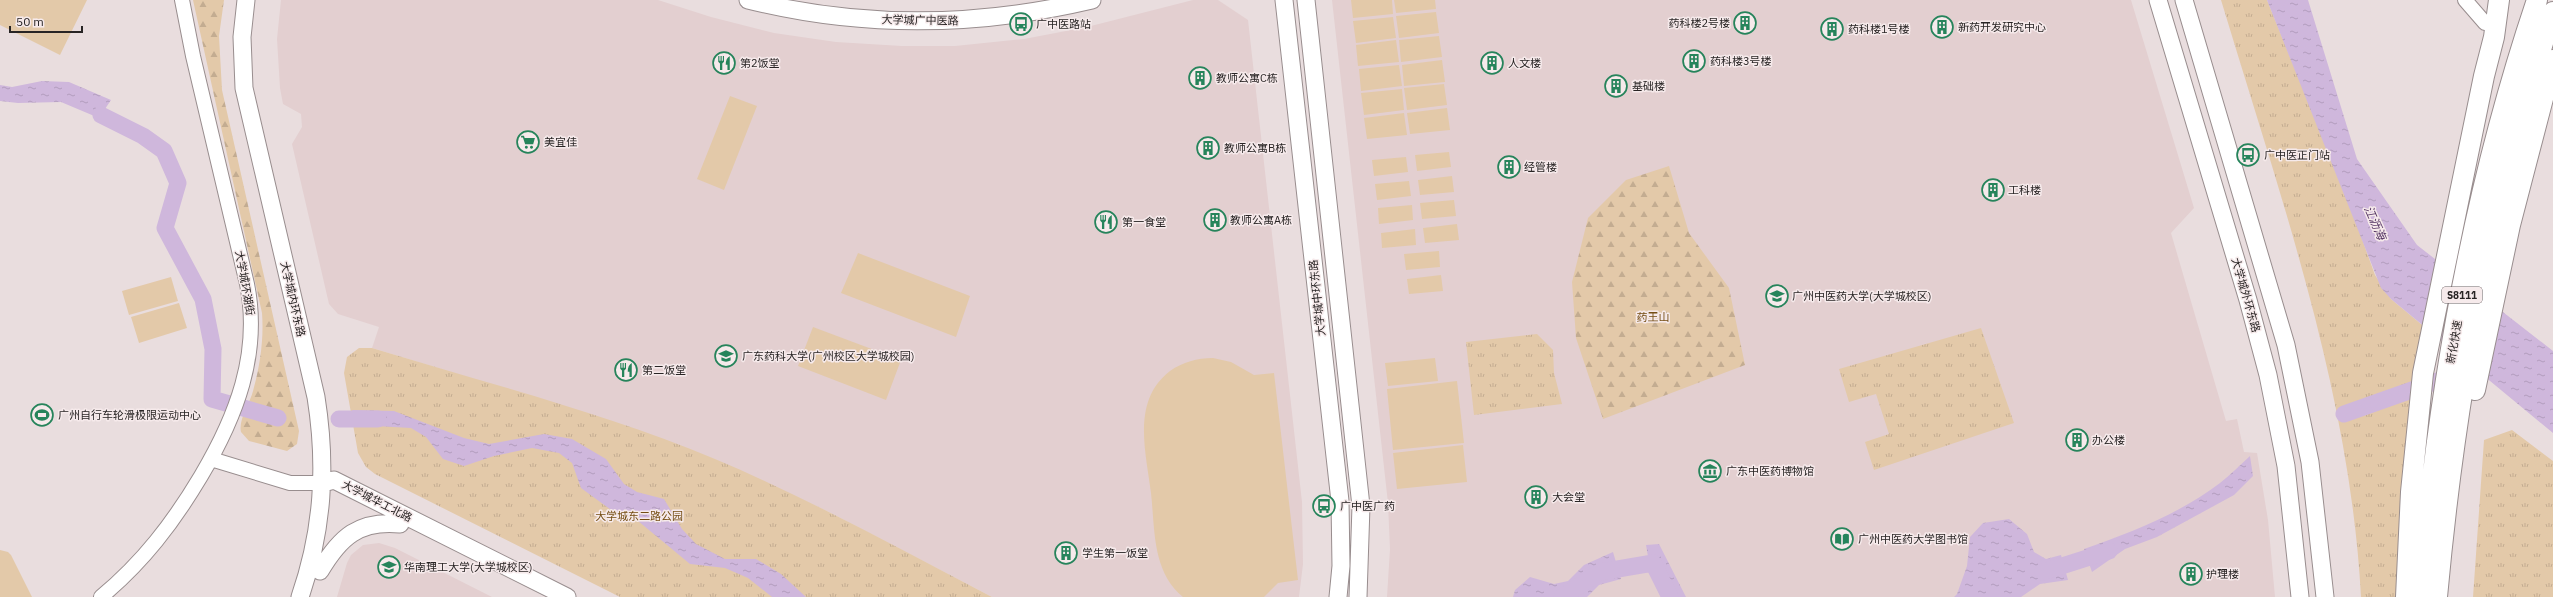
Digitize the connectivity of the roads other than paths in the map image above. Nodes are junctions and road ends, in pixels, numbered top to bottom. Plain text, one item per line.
1 (182, 0) edge
2 (246, 0) edge
3 (257, 0) edge
4 (748, 0) edge
5 (797, 0) edge
6 (1048, 0) edge
7 (1092, 0) edge
8 (1274, 0) edge
9 (1284, 0) edge
10 (1306, 0) edge
11 (2158, 0) edge
12 (2184, 0) edge
13 (2465, 0) edge
14 (2499, 0) edge
15 (2537, 0) edge
16 (2553, 12) edge
17 (2485, 23) dead end
18 (1286, 24) junction
19 (2550, 69) edge
20 (211, 459) junction
21 (330, 484) junction
22 (400, 524) junction
23 (320, 571) junction
24 (101, 597) edge
25 (300, 597) edge
26 (312, 597) edge
27 (546, 597) edge
28 (567, 597) edge
29 (1338, 597) edge
30 (1358, 597) edge
31 (2300, 597) edge
32 (2325, 597) edge
33 (2406, 597) edge
34 (2420, 597) edge
35 (2437, 597) edge
36 (2443, 597) edge

1 - 20 street, 大学城环湖街
2 - 21 main road, 大学城内环东路
3 - 21 main road, 大学城内环东路
4 - 7 main road, 大学城广中医路
5 - 6 main road, 大学城广中医路
8 - 18 main road
9 - 18 main road, 大学城中环东路
10 - 30 main road, 大学城中环东路
11 - 31 main road, 大学城外环东路
12 - 32 main road
13 - 17 street
14 - 33 highway
15 - 34 highway, 新化快速 / S8111
16 - 35 highway, 新化快速 / S8111
18 - 29 main road, 大学城中环东路
19 - 36 highway
20 - 21 street
20 - 24 street, 大学城环湖街
21 - 22 main road, 大学城华工北路
21 - 23 main road, 大学城内环东路
21 - 25 main road, 大学城内环东路
21 - 28 main road, 大学城华工北路
22 - 23 main road
22 - 27 main road, 大学城华工北路
23 - 26 main road, 大学城内环东路

